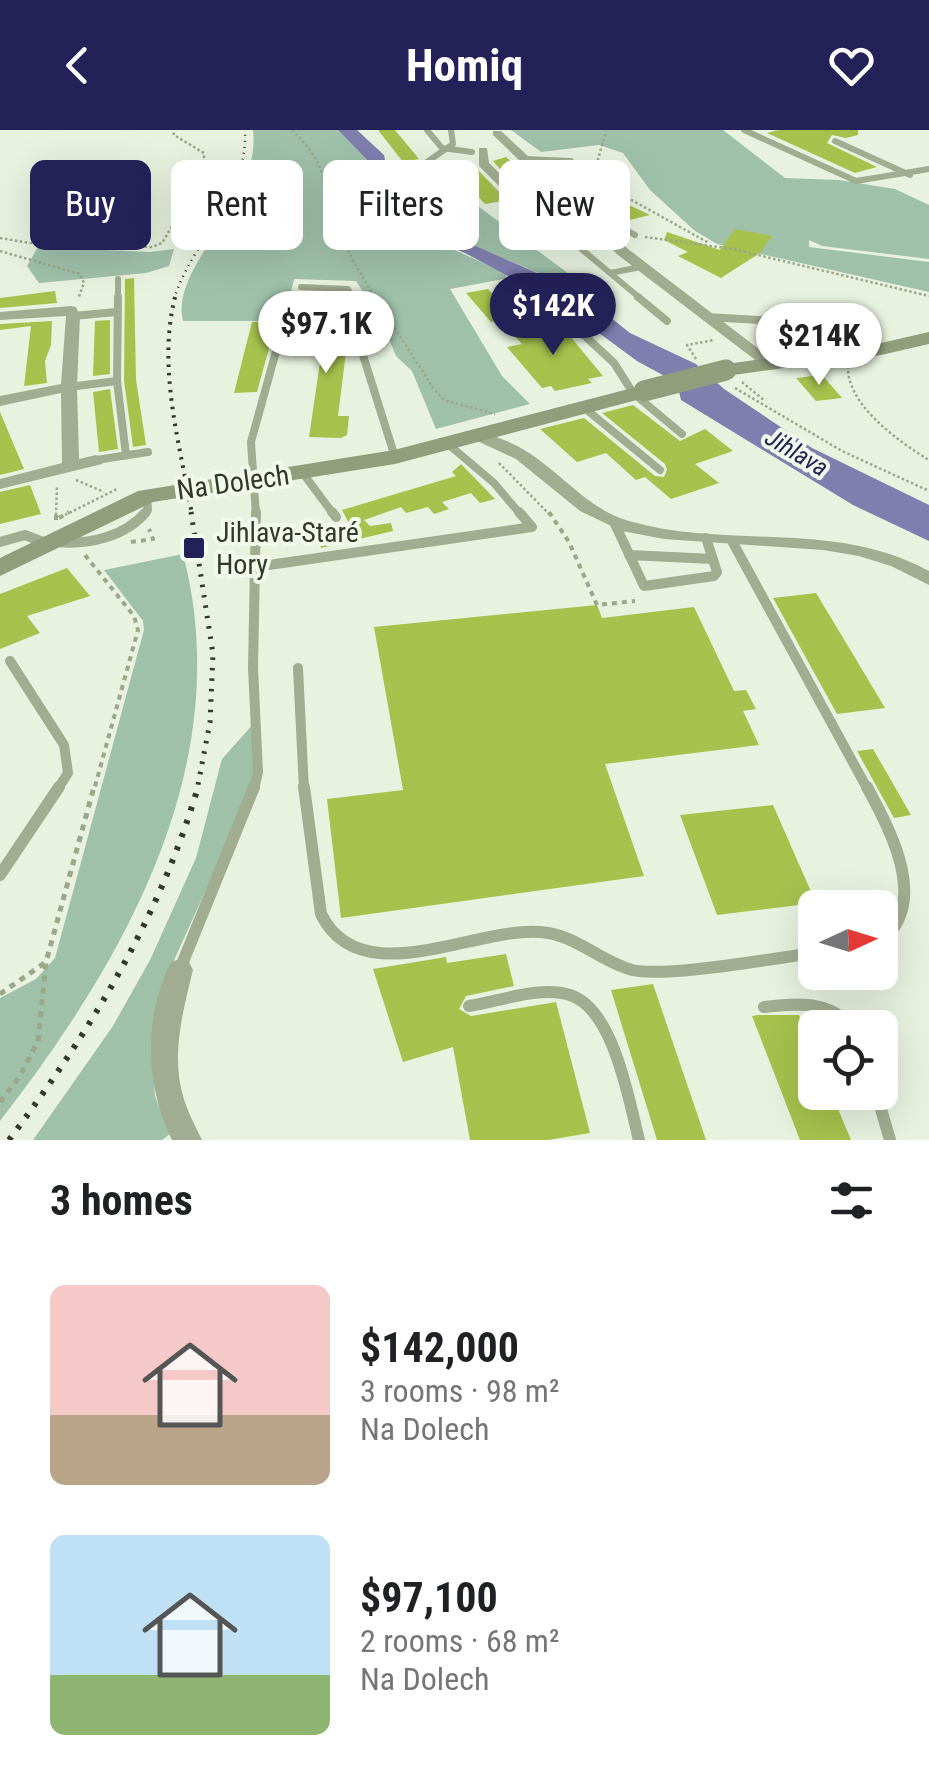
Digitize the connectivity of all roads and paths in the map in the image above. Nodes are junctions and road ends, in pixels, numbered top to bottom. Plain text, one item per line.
1 (174, 130) edge
2 (292, 130) edge
3 (426, 130) edge
4 (451, 130) edge
5 (744, 130) edge
6 (606, 131) edge
7 (496, 132) edge
8 (834, 141) dead end
9 (510, 146) junction
10 (445, 149) junction
11 (477, 151) junction
12 (523, 159) joint
13 (429, 160) edge
14 (546, 160) edge
15 (599, 160) edge
16 (929, 169) edge
17 (910, 174) junction
18 (499, 180) edge
19 (630, 199) edge
20 (630, 232) edge
21 (635, 235) joint
22 (0, 238) edge
23 (712, 245) junction
24 (583, 250) edge
25 (622, 250) edge
26 (0, 251) edge
27 (641, 267) junction
28 (610, 273) junction
29 (118, 280) dead end
30 (301, 288) dead end
31 (312, 288) junction
32 (501, 289) dead end
33 (929, 296) edge
34 (358, 311) junction
35 (116, 312) junction
36 (73, 314) junction
37 (0, 316) edge
38 (706, 317) junction
39 (667, 321) dead end
40 (814, 323) dead end
41 (283, 326) dead end
42 (929, 338) edge
43 (715, 340) dead end
44 (847, 360) junction
45 (699, 362) dead end
46 (768, 363) junction
47 (734, 377) junction
48 (117, 381) junction
49 (68, 387) junction
50 (638, 392) junction
51 (0, 400) edge
52 (768, 404) junction
53 (582, 406) junction
54 (510, 420) junction
55 (682, 434) dead end
56 (479, 436) junction
57 (448, 444) junction
58 (148, 452) dead end
59 (126, 456) junction
60 (525, 457) junction
61 (395, 458) junction
62 (96, 460) joint
63 (929, 460) edge
64 (660, 470) dead end
65 (66, 472) junction
66 (302, 472) junction
67 (255, 478) junction
68 (0, 484) edge
69 (929, 492) edge
70 (336, 517) dead end
71 (614, 522) junction
72 (58, 538) junction
73 (706, 538) junction
74 (0, 542) edge
75 (732, 542) junction
76 (629, 555) junction
77 (713, 559) junction
78 (269, 565) dead end
79 (0, 568) edge
80 (929, 578) edge
81 (10, 661) dead end
82 (298, 668) dead end
83 (0, 875) edge
84 (898, 931) edge
85 (798, 955) edge
86 (46, 962) junction
87 (180, 970) joint
88 (0, 994) edge
89 (469, 1006) dead end
90 (764, 1007) dead end
91 (834, 1010) edge
92 (0, 1102) edge
93 (881, 1110) edge
94 (187, 1140) edge
95 (638, 1140) edge
96 (890, 1140) edge

1 - 22 path
2 - 54 path
3 - 10 lane
4 - 10 lane
5 - 17 lane
6 - 15 path
7 - 9 street
8 - 17 lane
9 - 11 street
9 - 12 street
10 - 11 lane
10 - 13 lane
11 - 18 street
12 - 14 lane
16 - 17 lane
19 - 23 path
20 - 21 lane
21 - 23 path
23 - 33 path
24 - 28 lane
25 - 27 street
26 - 36 path
27 - 28 lane
27 - 38 street
28 - 39 lane
29 - 35 lane
30 - 31 lane
31 - 34 lane
31 - 34 lane
32 - 50 lane
34 - 61 lane
35 - 36 lane
35 - 48 lane
36 - 37 street
36 - 49 street
38 - 40 lane
38 - 46 street
41 - 67 lane
42 - 44 main road, Na Dolech
43 - 45 path
44 - 46 main road, Na Dolech
44 - 63 path
46 - 47 main road, Na Dolech
47 - 50 main road, Na Dolech, bridge
47 - 52 path
47 - 52 path
48 - 49 lane
48 - 59 lane
49 - 51 street
49 - 65 street
50 - 53 main road, Na Dolech
50 - 55 lane
52 - 69 path
53 - 54 main road, Na Dolech
53 - 64 lane
54 - 56 main road, Na Dolech
54 - 60 street
56 - 57 main road, Na Dolech
56 - 60 street
57 - 61 main road, Na Dolech
57 - 78 lane
58 - 59 lane
59 - 62 lane
60 - 71 street
61 - 66 main road, Na Dolech
62 - 65 street
65 - 68 street
65 - 72 path
66 - 67 main road, Na Dolech
66 - 70 lane
67 - 72 main road, Na Dolech
67 - 87 lane
71 - 73 street
71 - 76 lane
72 - 74 lane
72 - 79 main road, Na Dolech
72 - 86 path
73 - 75 street
73 - 77 lane
75 - 80 street
75 - 84 lane
76 - 77 lane
76 - 77 lane
81 - 83 lane
82 - 85 lane
86 - 88 path
86 - 92 path
87 - 94 street
89 - 95 lane
90 - 91 lane
93 - 96 lane

